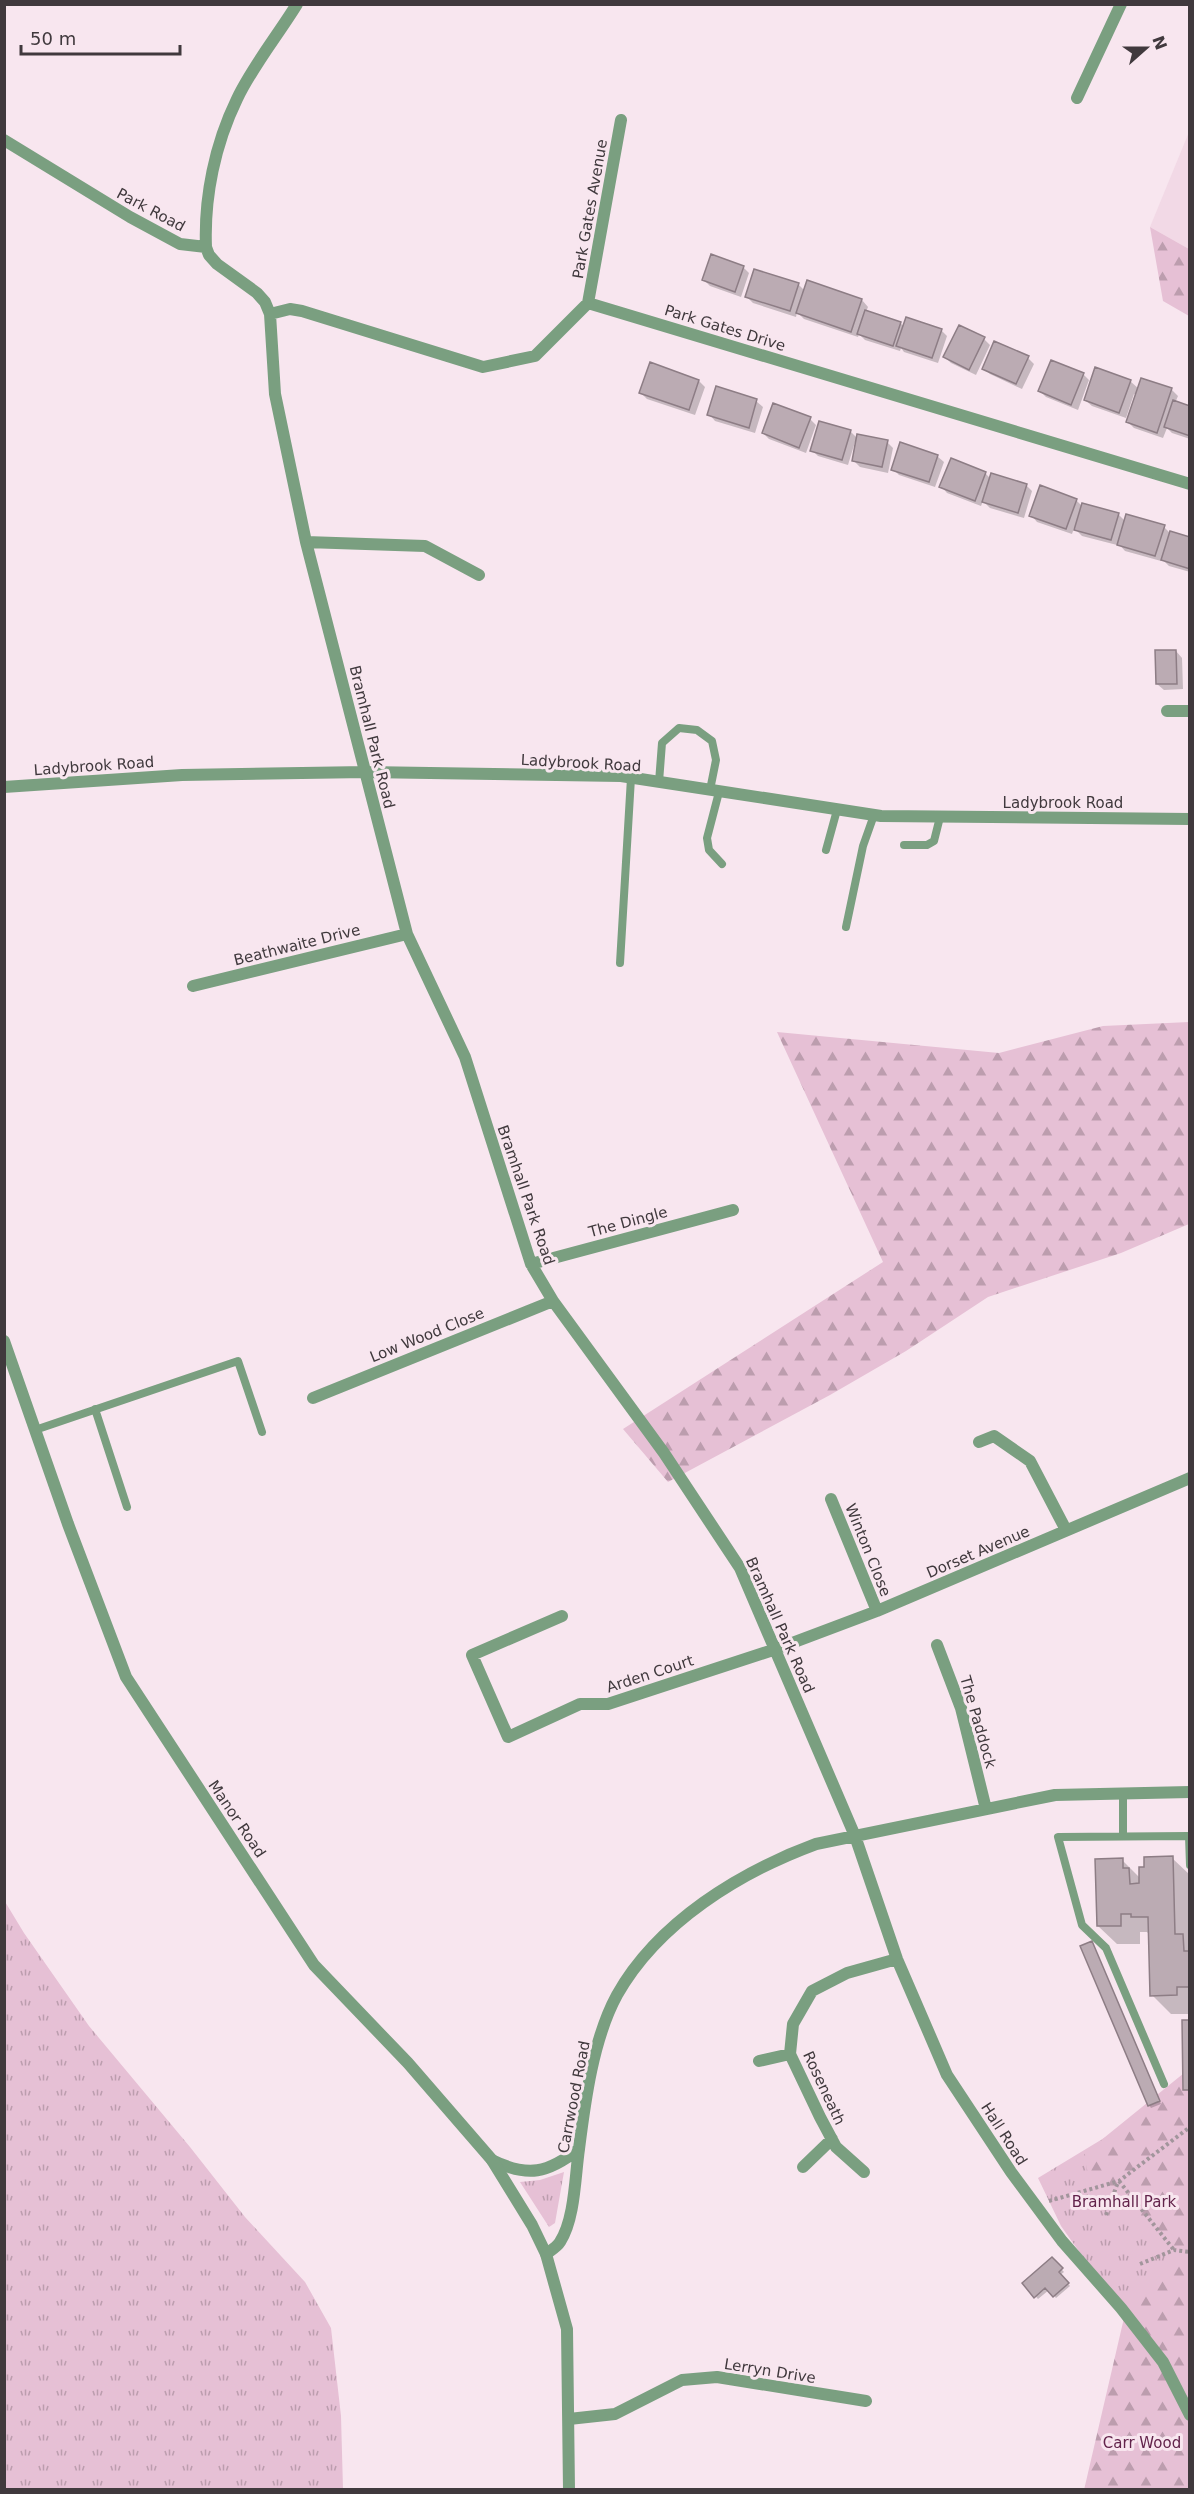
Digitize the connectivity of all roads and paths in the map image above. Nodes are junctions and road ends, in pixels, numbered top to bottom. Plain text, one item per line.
1 (297, 4) edge
2 (1120, 4) edge
3 (1077, 98) dead end
4 (621, 120) dead end
5 (4, 140) edge
6 (206, 247) junction
7 (588, 303) junction
8 (270, 314) junction
9 (1190, 484) edge
10 (306, 542) junction
11 (478, 575) dead end
12 (1167, 711) dead end
13 (1190, 711) edge
14 (366, 772) junction
15 (631, 778) junction
16 (659, 782) junction
17 (4, 787) edge
18 (714, 791) junction
19 (837, 810) junction
20 (874, 815) junction
21 (940, 817) junction
22 (1190, 819) edge
23 (904, 845) dead end
24 (826, 850) dead end
25 (722, 864) dead end
26 (846, 927) dead end
27 (407, 934) junction
28 (620, 963) dead end
29 (193, 986) dead end
30 (733, 1210) dead end
31 (531, 1264) junction
32 (553, 1301) junction
33 (4, 1341) edge
34 (313, 1398) dead end
35 (95, 1409) junction
36 (35, 1430) junction
37 (262, 1432) dead end
38 (979, 1442) dead end
39 (1190, 1478) edge
40 (831, 1500) dead end
41 (127, 1507) dead end
42 (1066, 1530) junction
43 (877, 1611) junction
44 (562, 1616) dead end
45 (937, 1645) dead end
46 (776, 1649) junction
47 (1190, 1792) edge
48 (1123, 1793) junction
49 (986, 1809) junction
50 (855, 1836) junction
51 (1123, 1836) junction
52 (1190, 1865) edge
53 (897, 1959) junction
54 (790, 2054) junction
55 (759, 2061) dead end
56 (1164, 2084) dead end
57 (1190, 2127) edge
58 (832, 2139) junction
59 (579, 2149) junction
60 (492, 2160) junction
61 (802, 2167) dead end
62 (864, 2172) dead end
63 (1119, 2181) junction
64 (1034, 2205) junction
65 (1106, 2215) dead end
66 (1174, 2250) junction
67 (1190, 2252) edge
68 (546, 2254) junction
69 (1140, 2264) dead end
70 (866, 2401) dead end
71 (1190, 2415) edge
72 (569, 2419) junction
73 (569, 2490) edge

1 - 6 street
2 - 3 street
4 - 7 street, Park Gates Avenue
5 - 6 street, Park Road
6 - 8 street
7 - 8 street
7 - 9 street, Park Gates Drive
8 - 10 street, Bramhall Park Road
10 - 11 street
10 - 14 street, Bramhall Park Road
12 - 13 street
14 - 15 street, Ladybrook Road
14 - 17 street, Ladybrook Road
14 - 27 street, Bramhall Park Road
15 - 16 street, Ladybrook Road
15 - 28 lane
16 - 18 street, Ladybrook Road
16 - 18 lane
18 - 19 street, Ladybrook Road
18 - 25 lane
19 - 20 street, Ladybrook Road
19 - 24 lane
20 - 21 street, Ladybrook Road
20 - 26 lane
21 - 22 street, Ladybrook Road
21 - 23 lane
27 - 29 street, Beathwaite Drive
27 - 31 street, Bramhall Park Road
30 - 31 street, The Dingle
31 - 32 street, Bramhall Park Road
32 - 34 street, Low Wood Close
32 - 46 street, Bramhall Park Road
33 - 36 street, Manor Road
35 - 36 lane
35 - 37 lane
35 - 41 lane
36 - 60 street, Manor Road
38 - 42 street
39 - 42 street, Dorset Avenue
40 - 43 street, Winton Close
42 - 43 street, Dorset Avenue
43 - 46 street, Dorset Avenue
44 - 46 street, Arden Court
45 - 49 street, The Paddock
46 - 50 street, Bramhall Park Road
47 - 48 street
48 - 49 street
48 - 51 lane
49 - 50 street
50 - 53 street, Hall Road
50 - 59 street, Carrwood Road
51 - 52 lane
51 - 56 lane
53 - 54 street, Roseneath
53 - 64 street, Hall Road
54 - 55 street
54 - 58 street, Roseneath
57 - 63 path
58 - 61 street
58 - 62 street, Roseneath
59 - 60 street
59 - 68 street, Carrwood Road
60 - 68 street, Manor Road
63 - 64 path
63 - 65 path
63 - 66 path
64 - 71 street, Hall Road
66 - 67 path
66 - 69 path
68 - 72 street
70 - 72 street, Lerryn Drive
72 - 73 street

